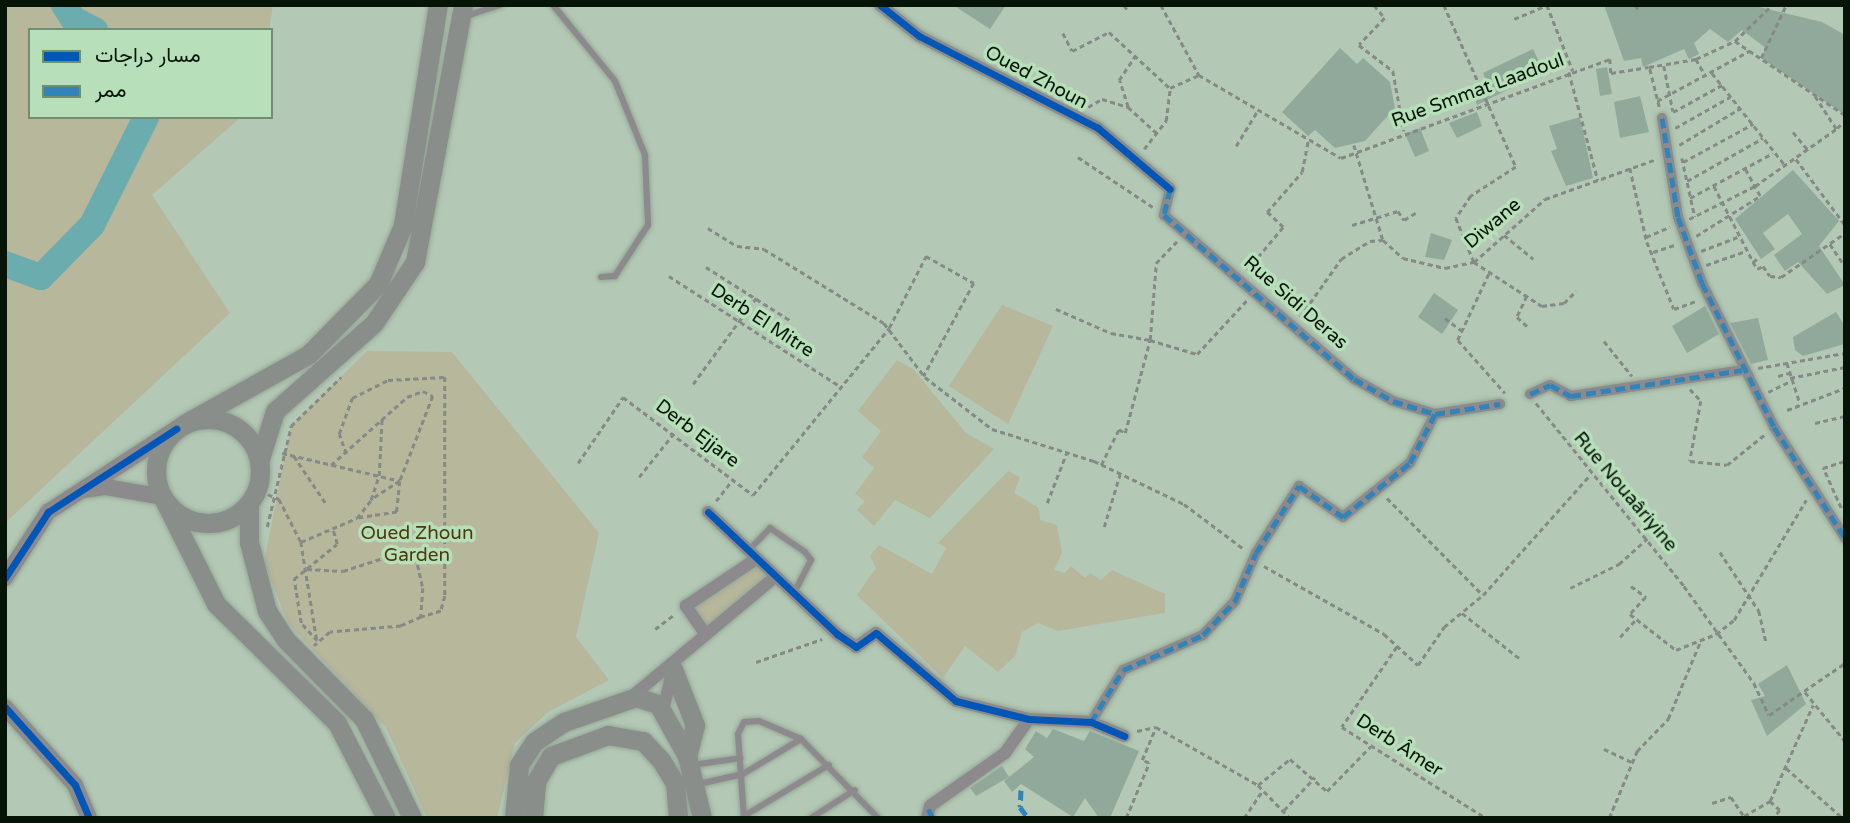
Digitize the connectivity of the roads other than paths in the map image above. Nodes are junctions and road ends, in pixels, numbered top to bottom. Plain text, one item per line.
1 (438, 5) edge
2 (501, 5) edge
3 (553, 5) edge
4 (880, 5) edge
5 (462, 11) edge
6 (1662, 118) road end
7 (1170, 189) joint
8 (601, 277) dead end
9 (1742, 370) junction
10 (1530, 394) road end
11 (1500, 404) road end
12 (1436, 414) junction
13 (180, 427) junction
14 (260, 462) junction
15 (75, 492) junction
16 (253, 497) junction
17 (163, 498) junction
18 (708, 512) road end
19 (1843, 532) edge
20 (752, 555) junction
21 (775, 577) junction
22 (5, 578) edge
23 (794, 593) junction
24 (704, 632) junction
25 (674, 662) junction
26 (627, 700) junction
27 (5, 707) edge
28 (663, 717) junction
29 (1029, 719) junction
30 (1091, 722) junction
31 (1124, 736) road end
32 (801, 739) junction
33 (741, 758) junction
34 (690, 760) junction
35 (829, 765) junction
36 (743, 774) junction
37 (699, 784) junction
38 (855, 790) junction
39 (744, 817) edge
40 (89, 818) edge
41 (386, 818) edge
42 (412, 818) edge
43 (514, 818) edge
44 (533, 818) edge
45 (678, 818) edge
46 (702, 818) edge
47 (811, 818) edge
48 (878, 818) edge
49 (927, 818) edge

1 - 13 main road
2 - 5 lane
3 - 8 lane
4 - 7 street, Oued Zhoun
5 - 14 main road
6 - 9 street
7 - 12 street, Rue Sidi Deras
9 - 10 street
9 - 19 street
11 - 12 street
12 - 30 street
13 - 14 main road
13 - 15 street
13 - 17 main road
14 - 16 main road
15 - 17 street
15 - 22 street
16 - 17 main road
16 - 42 main road
17 - 41 main road
18 - 20 street
20 - 21 street
20 - 23 lane
20 - 24 street
21 - 23 street
21 - 24 street
23 - 29 street
24 - 25 street
25 - 26 street
25 - 28 street
25 - 34 main road
26 - 28 main road
26 - 43 main road
27 - 40 street
28 - 34 main road
29 - 30 street
29 - 49 street
30 - 31 street
32 - 33 lane
32 - 35 lane
32 - 36 lane
33 - 34 lane
33 - 36 lane
34 - 37 main road
35 - 38 lane
35 - 39 lane
36 - 37 lane
36 - 39 lane
37 - 46 main road
38 - 47 lane
38 - 48 lane
44 - 45 main road

